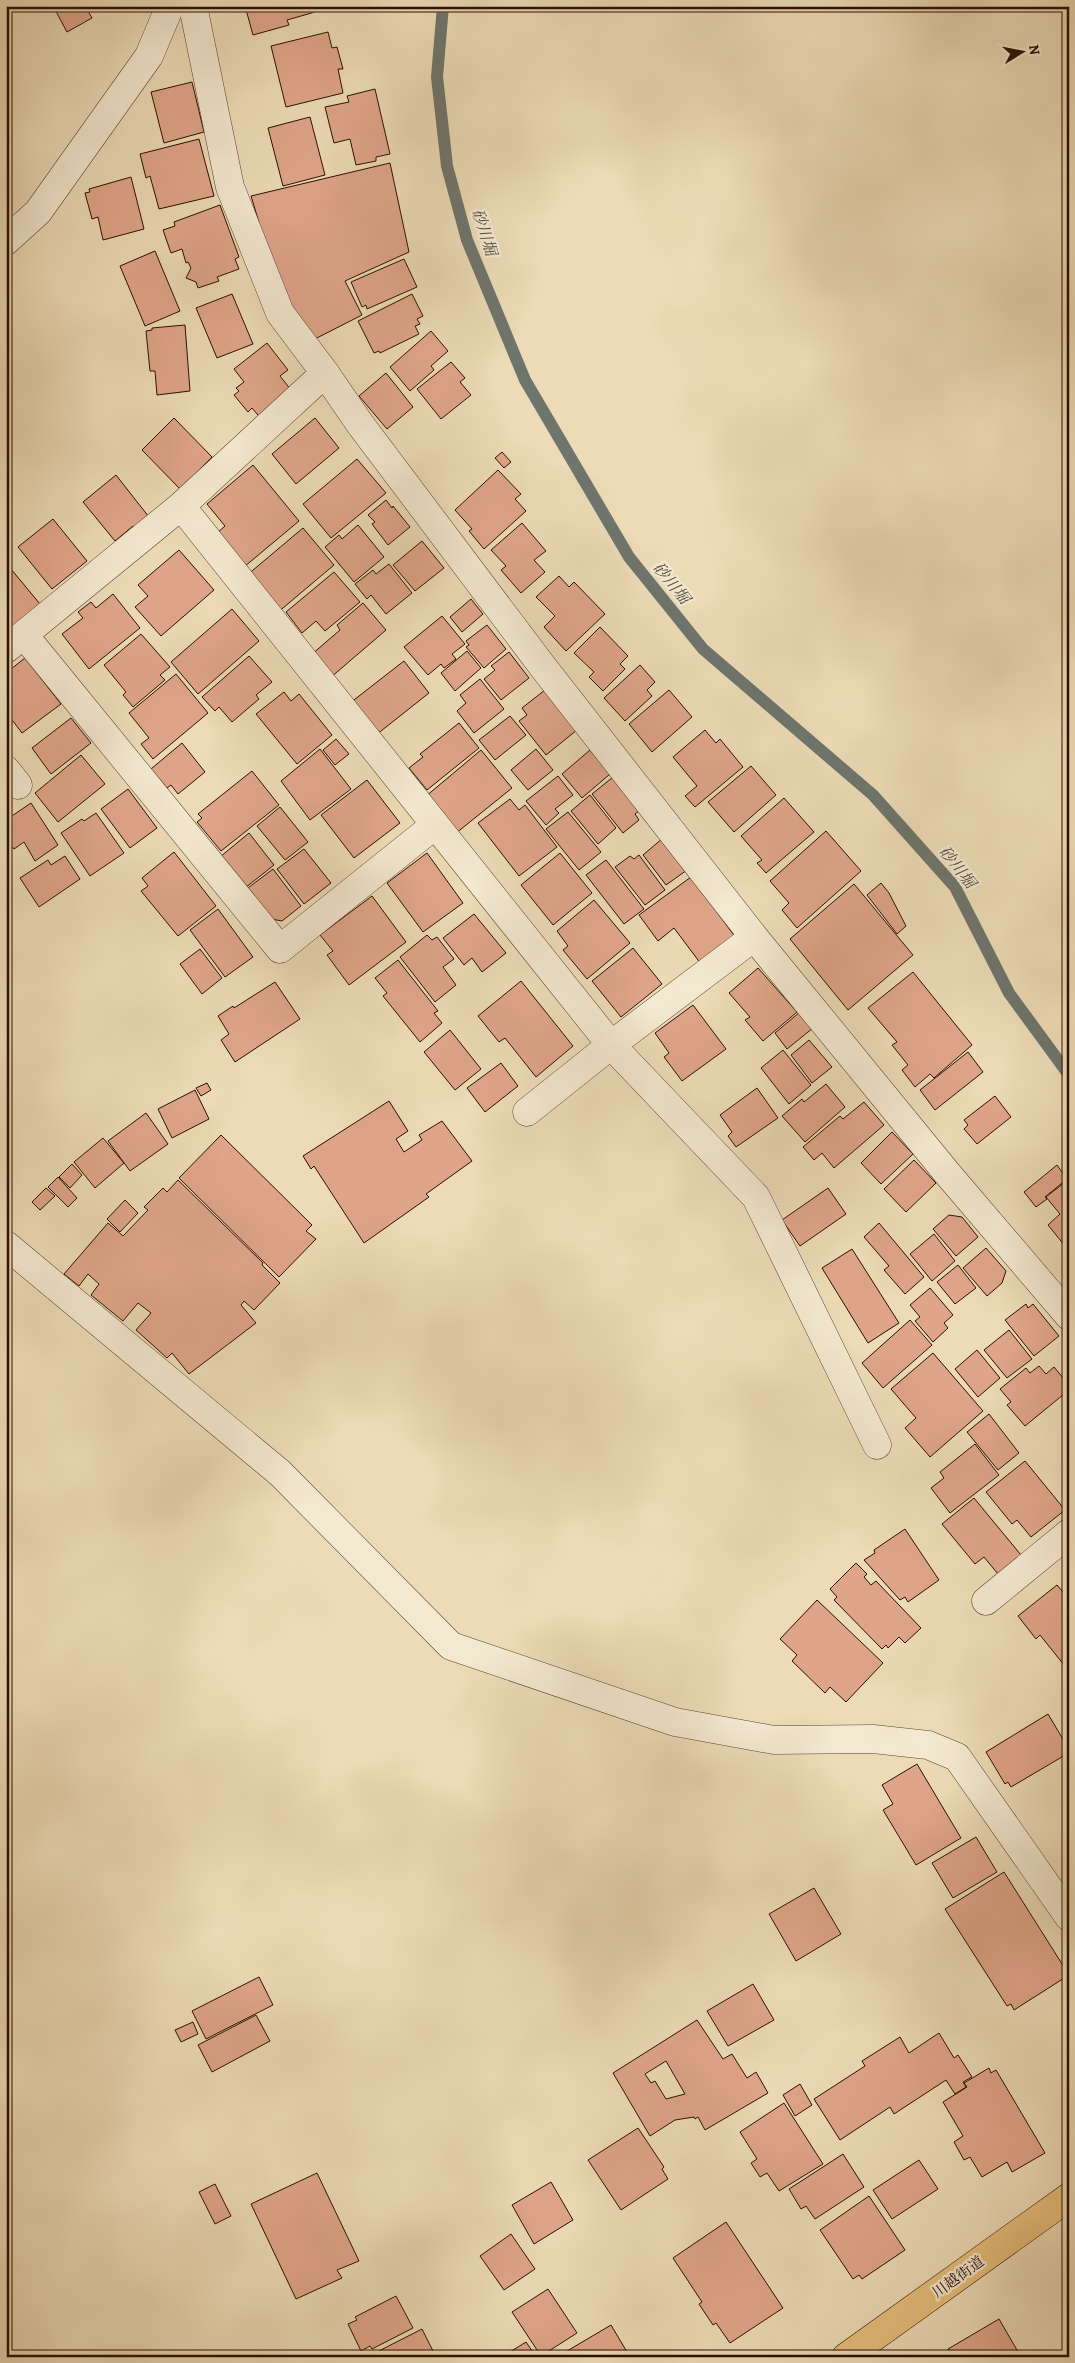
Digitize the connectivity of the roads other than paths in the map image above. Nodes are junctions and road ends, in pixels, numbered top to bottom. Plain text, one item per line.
1 (170, 6) edge
2 (193, 6) edge
3 (6, 241) edge
4 (325, 373) junction
5 (181, 506) junction
6 (15, 642) edge
7 (435, 825) junction
8 (754, 937) junction
9 (611, 1044) junction
10 (527, 1112) dead end
11 (6, 1245) edge
12 (1069, 1316) edge
13 (877, 1445) dead end
14 (1069, 1533) edge
15 (986, 1601) dead end
16 (1069, 1917) edge
17 (1069, 2197) edge
18 (846, 2357) edge

1 - 3 street
2 - 4 street
4 - 5 street
4 - 8 street
5 - 6 street
5 - 7 street
6 - 7 street
7 - 9 street
8 - 9 street
8 - 12 street
9 - 10 street
9 - 13 street
11 - 16 street
14 - 15 street
17 - 18 highway, 川越街道

